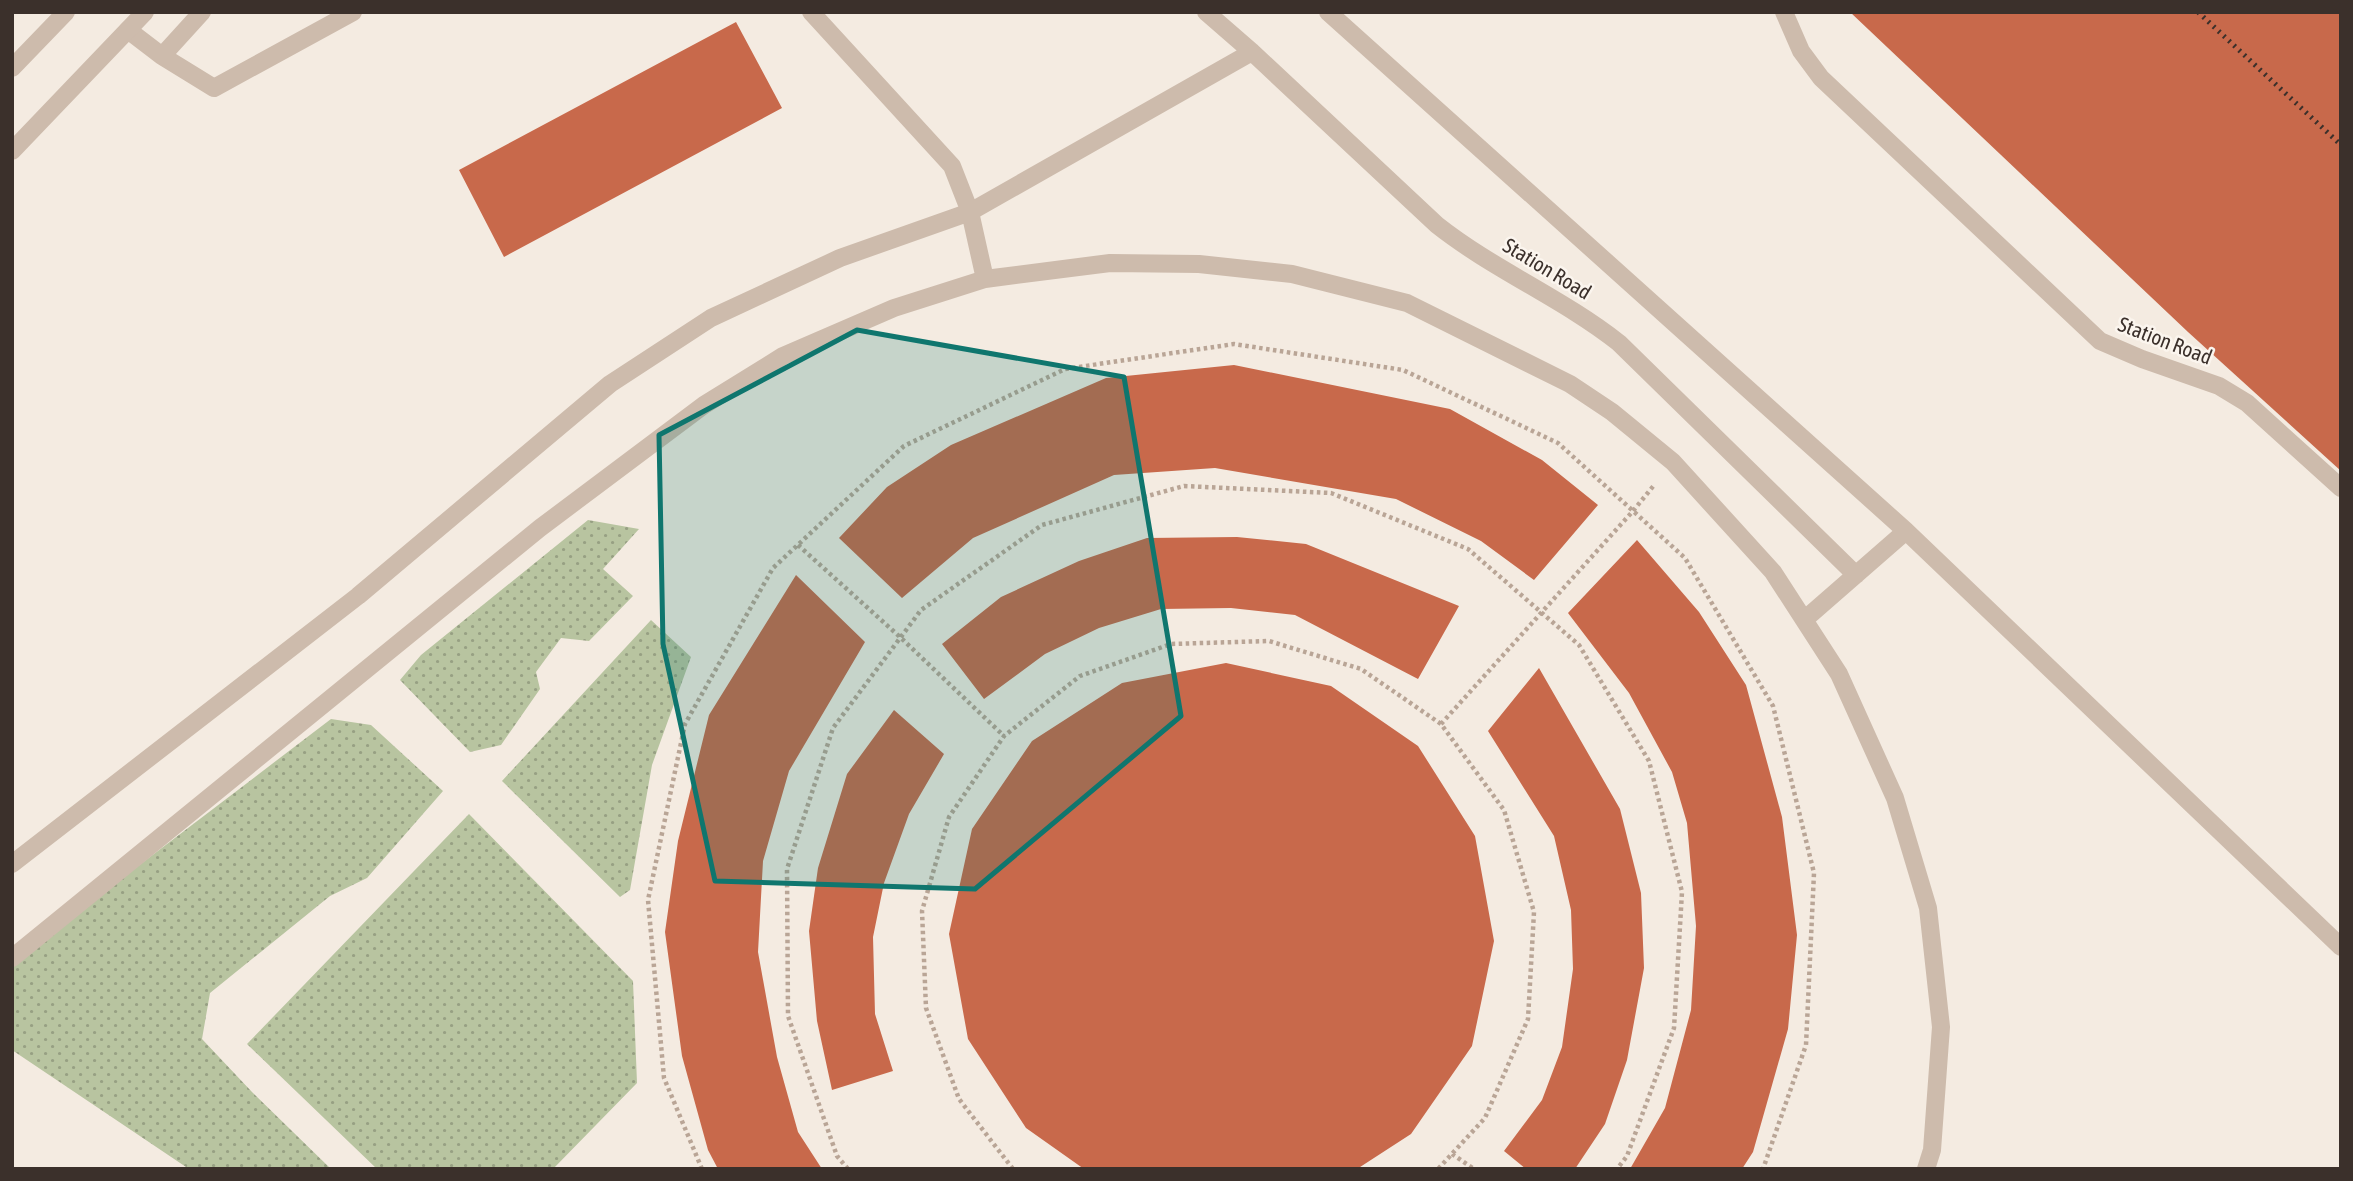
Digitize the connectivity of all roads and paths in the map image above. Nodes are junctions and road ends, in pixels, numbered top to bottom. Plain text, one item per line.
1 (66, 12) edge
2 (145, 12) edge
3 (202, 12) edge
4 (353, 12) edge
5 (811, 12) edge
6 (1206, 12) edge
7 (1328, 12) edge
8 (1784, 12) edge
9 (128, 30) junction
10 (1252, 52) junction
11 (162, 57) junction
12 (12, 68) edge
13 (12, 152) edge
14 (970, 212) junction
15 (985, 279) junction
16 (2341, 488) edge
17 (1633, 512) junction
18 (1906, 531) junction
19 (798, 545) junction
20 (1856, 575) junction
21 (1541, 612) junction
22 (1804, 620) junction
23 (900, 637) junction
24 (1441, 724) junction
25 (1004, 736) junction
26 (12, 864) edge
27 (2341, 947) edge
28 (12, 958) edge
29 (1452, 1153) junction
30 (702, 1169) edge
31 (848, 1169) edge
32 (1013, 1169) edge
33 (1438, 1169) edge
34 (1474, 1169) edge
35 (1617, 1169) edge
36 (1763, 1169) edge
37 (1926, 1169) edge

1 - 12 street
2 - 9 street
3 - 11 street
4 - 11 street
5 - 14 street
6 - 10 street, Station Road
7 - 18 street
8 - 16 street, Station Road
9 - 11 street
9 - 13 street
10 - 14 street
10 - 20 street, Station Road
14 - 15 street
14 - 26 street
15 - 22 street
15 - 28 street
17 - 19 path
17 - 21 path
17 - 36 path
18 - 20 street
18 - 27 street
19 - 23 path
19 - 30 path
20 - 22 street
21 - 23 path
21 - 24 path
21 - 35 path
22 - 37 street
23 - 25 path
23 - 31 path
24 - 25 path
24 - 29 path
25 - 32 path
29 - 33 path
29 - 34 path

